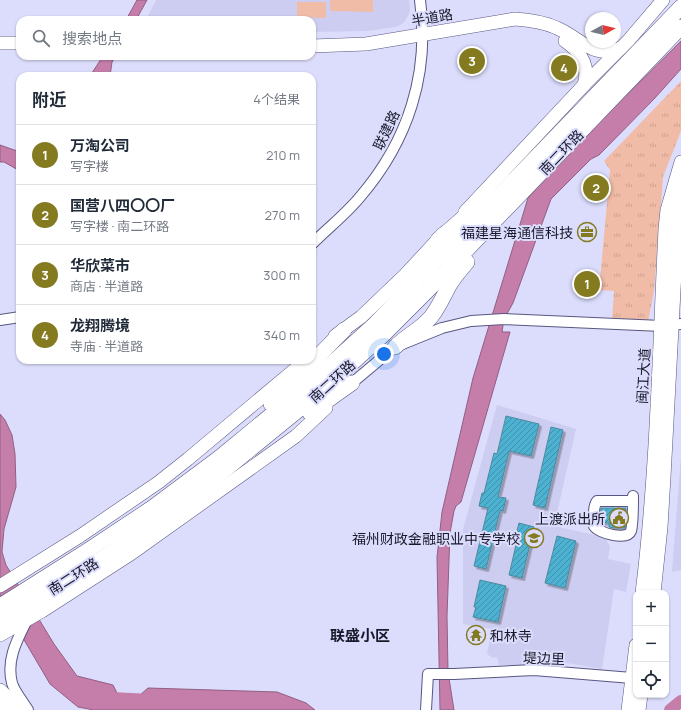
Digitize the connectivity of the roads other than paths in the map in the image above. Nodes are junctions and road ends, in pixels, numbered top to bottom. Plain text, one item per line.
1 (420, 0) edge
2 (663, 0) edge
3 (681, 6) edge
4 (681, 27) edge
5 (0, 36) edge
6 (16, 36) edge
7 (422, 39) junction
8 (16, 43) edge
9 (0, 44) edge
10 (585, 45) edge
11 (316, 46) edge
12 (589, 48) edge
13 (621, 48) junction
14 (316, 53) edge
15 (584, 86) junction
16 (681, 162) edge
17 (528, 175) junction
18 (681, 187) edge
19 (316, 240) edge
20 (438, 240) junction
21 (16, 318) edge
22 (0, 320) edge
23 (672, 325) edge
24 (344, 330) junction
25 (395, 347) junction
26 (316, 353) edge
27 (316, 361) edge
28 (302, 364) edge
29 (313, 364) edge
30 (352, 383) junction
31 (222, 464) junction
32 (652, 497) junction
33 (631, 498) junction
34 (90, 558) junction
35 (0, 586) edge
36 (642, 590) edge
37 (654, 590) edge
38 (0, 606) edge
39 (27, 620) junction
40 (0, 621) edge
41 (0, 635) edge
42 (634, 662) edge
43 (632, 678) junction
44 (0, 690) edge
45 (641, 698) edge
46 (0, 703) edge
47 (8, 710) edge
48 (21, 710) edge
49 (28, 710) edge
50 (426, 710) edge
51 (628, 710) edge
52 (639, 710) edge

1 - 7 street, 联建路
2 - 13 main road
3 - 17 highway, 南二环路
4 - 17 highway, 南二环路
5 - 6 main road
7 - 10 main road, 半道路
7 - 11 main road, 半道路
7 - 14 main road, 半道路
7 - 15 main road, 半道路
7 - 19 street, 联建路
8 - 9 main road
12 - 13 main road, 半道路
13 - 15 main road
15 - 20 main road
16 - 23 main road, 闽江大道
17 - 20 highway
17 - 25 highway
17 - 31 highway, 南二环路
18 - 23 main road, 闽江大道
20 - 24 main road
21 - 22 street
23 - 25 street
23 - 32 main road, 闽江大道
23 - 37 main road, 闽江大道
24 - 26 main road
24 - 27 highway
25 - 30 street
28 - 35 main road
29 - 31 highway
30 - 31 highway
30 - 39 main road
31 - 34 highway, 南二环路
32 - 33 street
32 - 36 main road, 闽江大道
33 - 33 street
34 - 38 highway, 南二环路
34 - 40 highway, 南二环路
39 - 41 main road
39 - 49 street
42 - 43 main road
43 - 50 street, 堤边里
43 - 51 main road
44 - 48 main road
45 - 52 main road
46 - 47 main road

